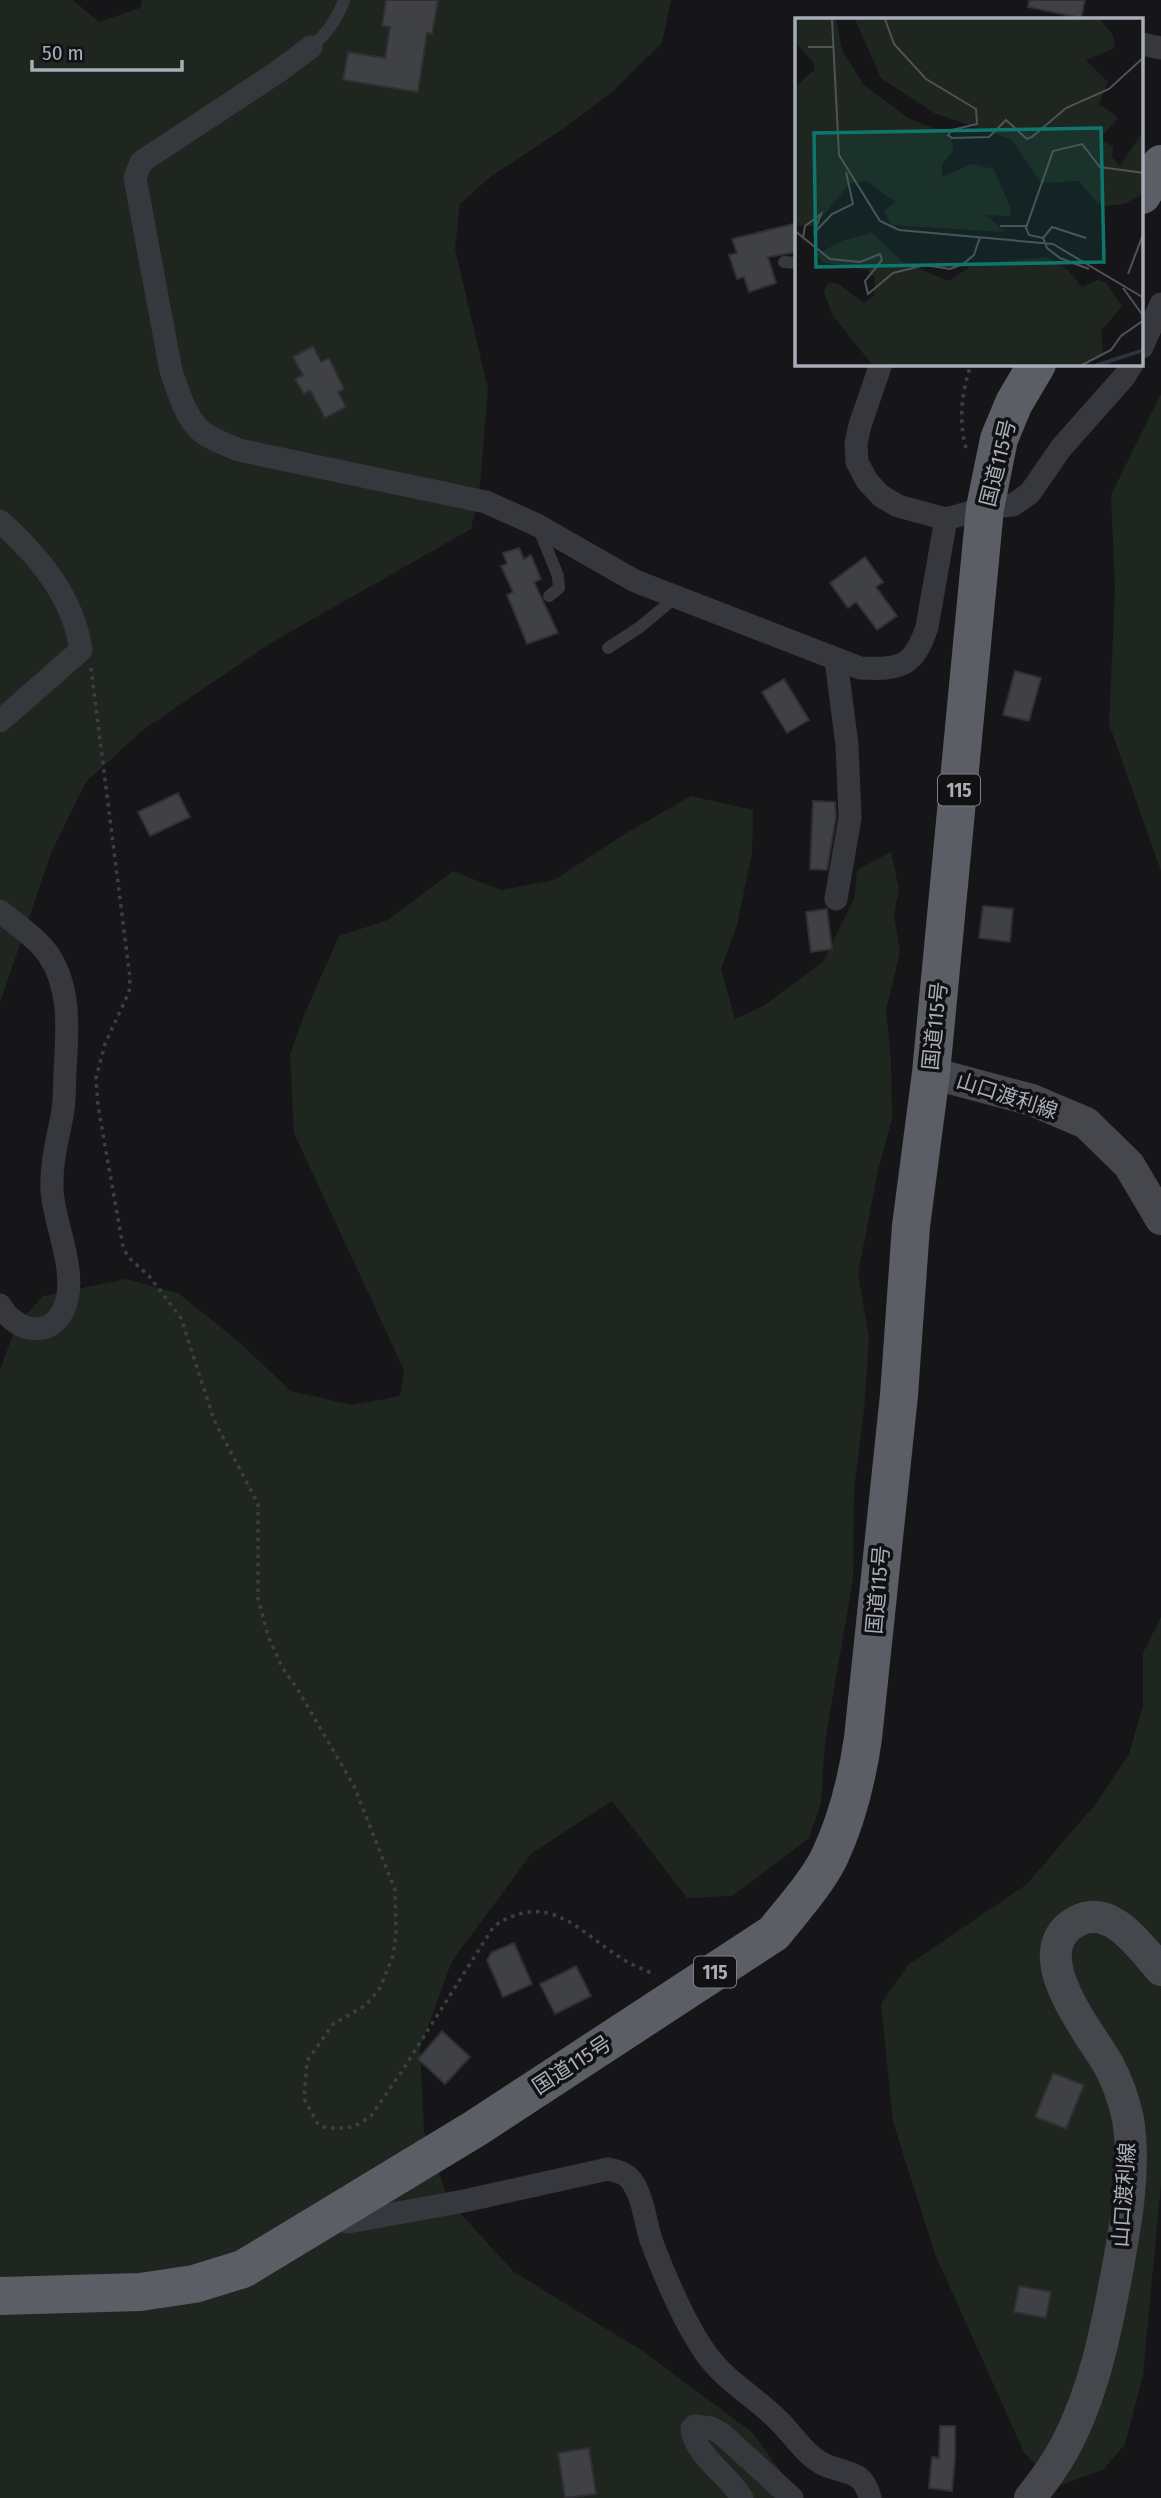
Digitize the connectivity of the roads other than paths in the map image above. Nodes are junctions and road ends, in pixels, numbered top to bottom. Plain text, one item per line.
1 (344, 0) edge
2 (311, 47) joint
3 (1161, 164) edge
4 (1144, 192) edge
5 (1161, 304) edge
6 (1144, 342) edge
7 (880, 366) edge
8 (1036, 366) edge
9 (1131, 366) edge
10 (988, 493) junction
11 (946, 519) junction
12 (0, 522) edge
13 (537, 525) junction
14 (549, 596) dead end
15 (676, 597) junction
16 (608, 648) dead end
17 (836, 660) junction
18 (0, 722) edge
19 (836, 899) dead end
20 (0, 911) edge
21 (931, 1073) junction
22 (1161, 1219) edge
23 (0, 1305) edge
24 (1161, 1970) edge
25 (331, 2216) junction
26 (0, 2296) edge
27 (742, 2498) edge
28 (792, 2498) edge
29 (870, 2498) edge
30 (1030, 2498) edge

1 - 2 lane
2 - 13 street
3 - 4 highway
5 - 6 street
7 - 11 street
8 - 10 highway, 国道115号 / 115
9 - 10 street
10 - 11 street
10 - 21 highway, 国道115号 / 115
11 - 17 street
12 - 18 street
13 - 14 lane
13 - 15 street
15 - 16 lane
15 - 17 street
17 - 19 street
20 - 23 street
21 - 22 main road, 山口渡利線
21 - 25 highway, 国道115号 / 115
24 - 30 main road, 山口渡利線
25 - 26 highway, 国道115号 / 115
25 - 29 street
27 - 28 street

